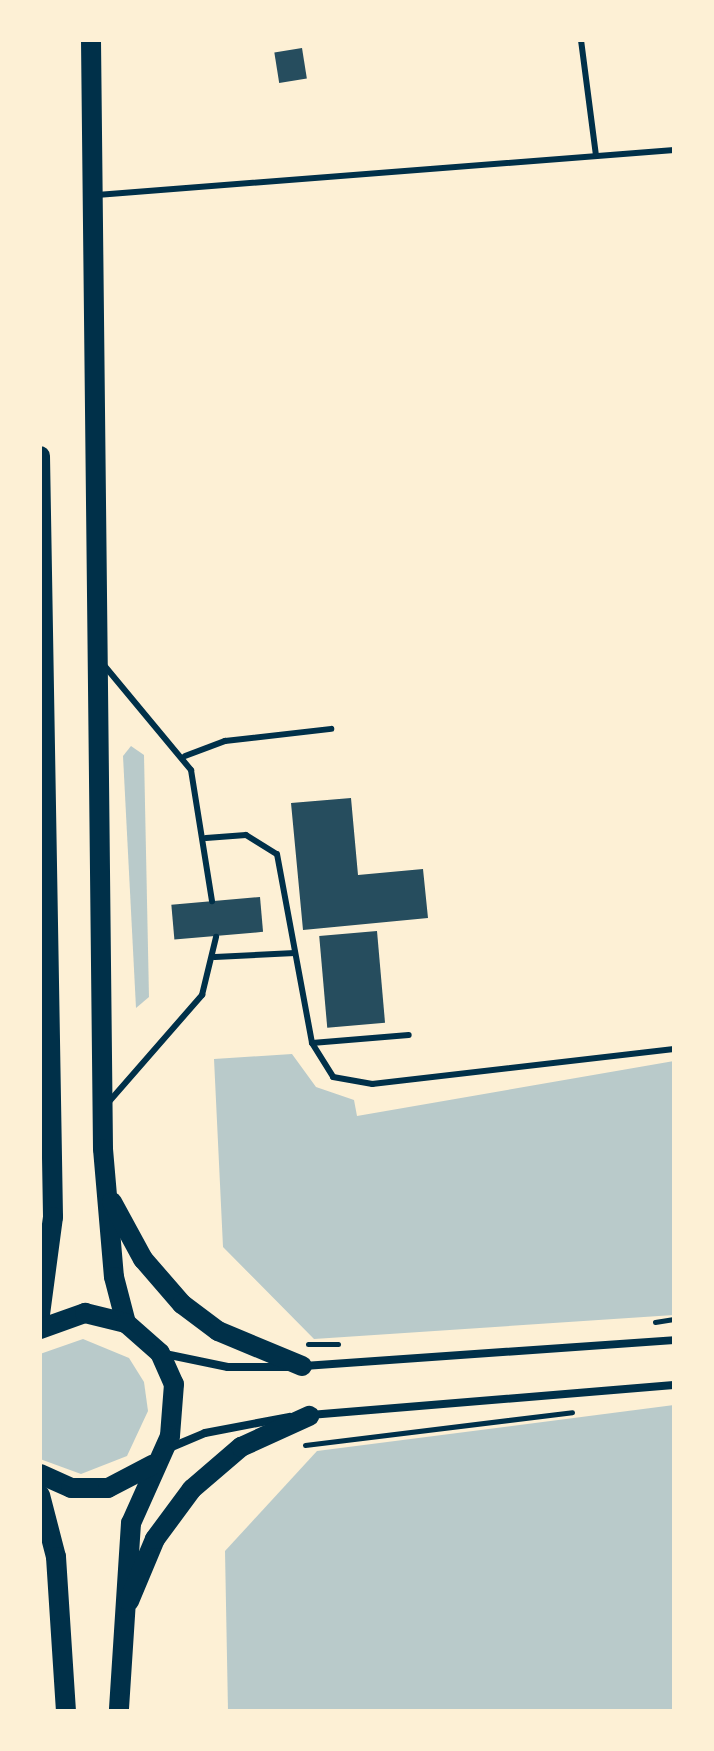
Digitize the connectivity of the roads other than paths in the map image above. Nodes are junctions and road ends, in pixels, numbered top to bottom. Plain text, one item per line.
1 (91, 40) edge
2 (581, 40) edge
3 (674, 150) edge
4 (596, 156) junction
5 (89, 196) junction
6 (40, 456) edge
7 (95, 656) junction
8 (331, 729) dead end
9 (185, 756) junction
10 (206, 838) junction
11 (212, 901) dead end
12 (216, 937) dead end
13 (295, 953) junction
14 (215, 957) junction
15 (409, 1035) dead end
16 (312, 1043) junction
17 (674, 1049) edge
18 (102, 1110) junction
19 (107, 1190) junction
20 (40, 1314) edge
21 (126, 1323) junction
22 (40, 1329) edge
23 (674, 1340) edge
24 (160, 1353) junction
25 (302, 1366) junction
26 (674, 1385) edge
27 (309, 1416) junction
28 (159, 1457) junction
29 (40, 1474) edge
30 (40, 1495) edge
31 (121, 1623) junction
32 (66, 1711) edge
33 (119, 1711) edge

1 - 5 highway
2 - 4 lane
3 - 4 lane
4 - 5 lane
5 - 7 highway
6 - 20 highway
7 - 9 lane
7 - 18 highway
8 - 9 lane
9 - 10 lane
10 - 11 lane
10 - 13 lane
12 - 14 lane
13 - 14 lane
13 - 16 lane
14 - 18 lane
15 - 16 lane
16 - 17 lane
18 - 19 highway
19 - 21 highway
19 - 25 highway
21 - 22 highway
21 - 24 highway
23 - 25 street
24 - 25 street
24 - 28 highway
26 - 27 street
27 - 28 street
27 - 31 highway
28 - 29 highway
28 - 31 highway
30 - 32 highway
31 - 33 highway

